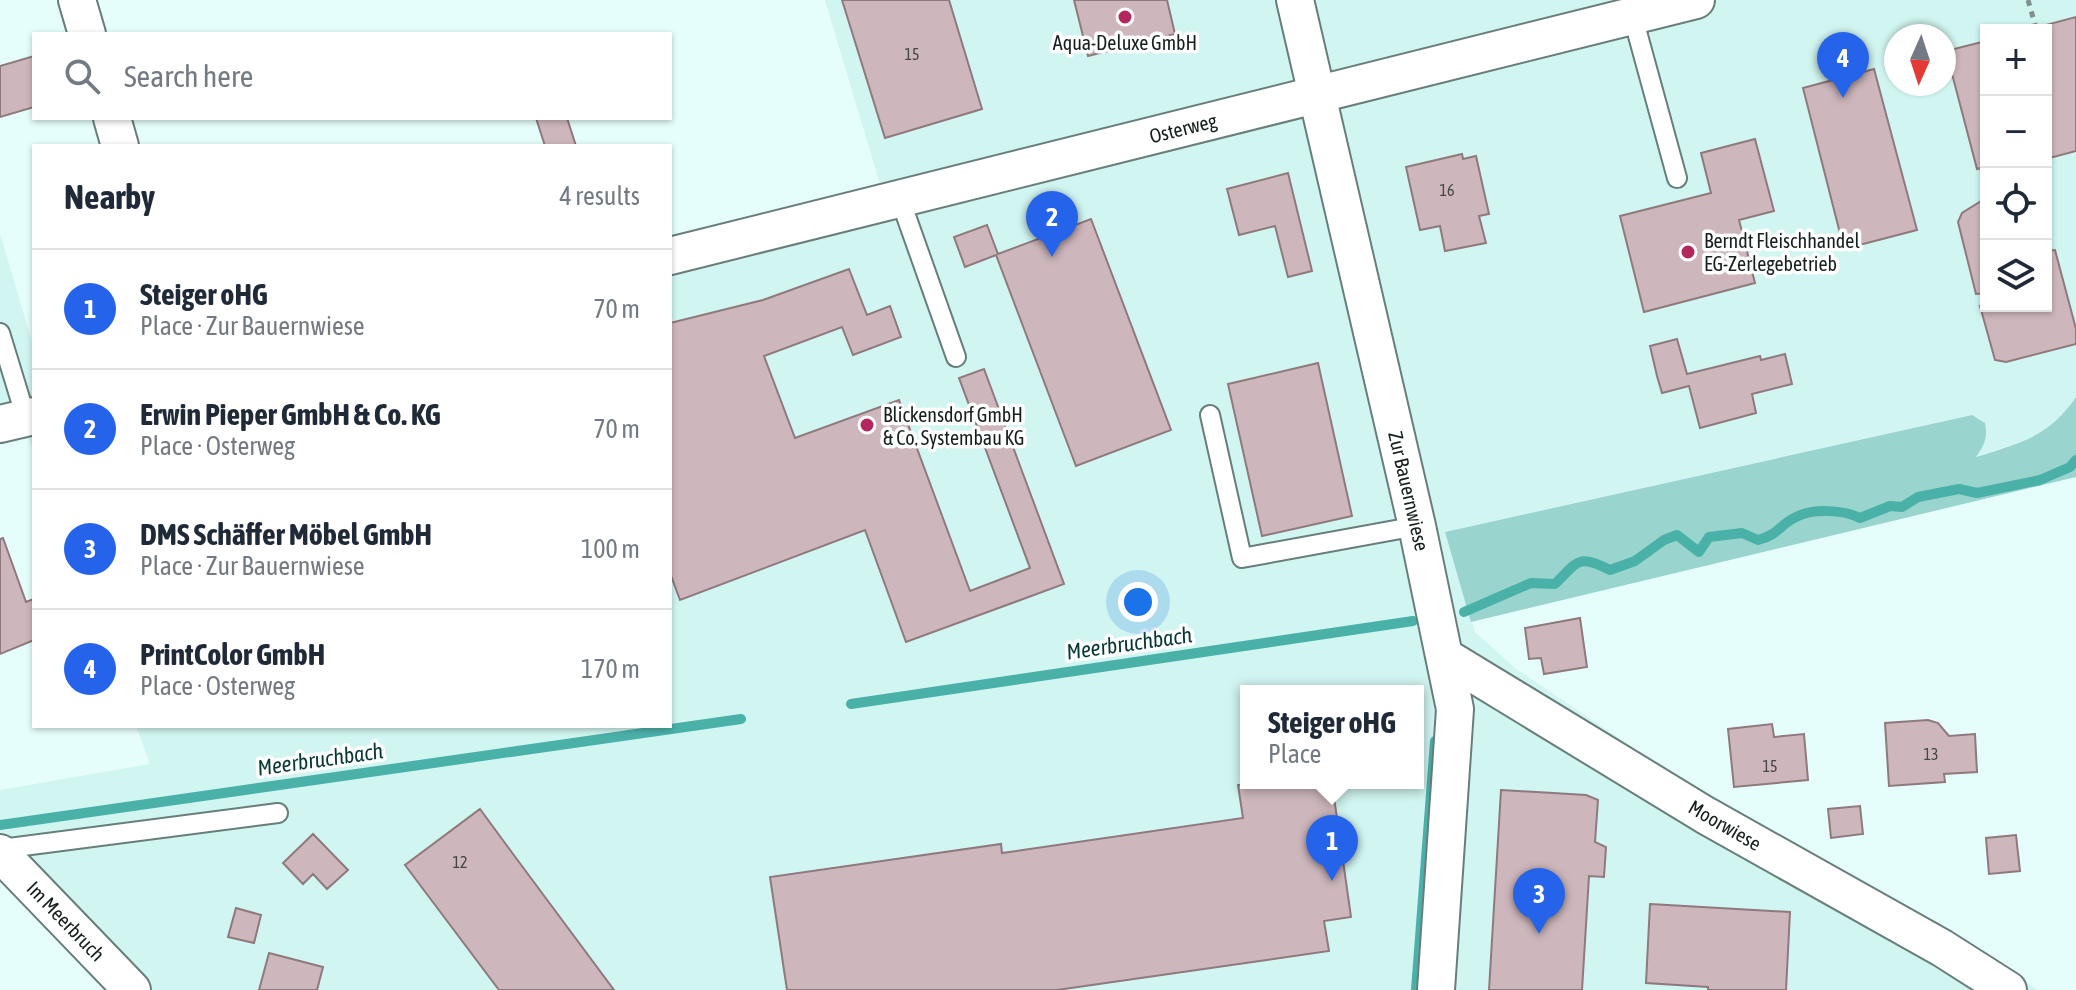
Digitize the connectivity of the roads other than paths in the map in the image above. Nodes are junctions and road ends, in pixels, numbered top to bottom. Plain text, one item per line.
1 (77, 0) edge
2 (1295, 0) edge
3 (1696, 0) edge
4 (1630, 8) edge
5 (86, 32) edge
6 (1315, 95) junction
7 (113, 120) edge
8 (119, 144) edge
9 (1677, 178) dead end
10 (900, 199) junction
11 (672, 256) edge
12 (0, 333) edge
13 (956, 357) dead end
14 (1210, 415) dead end
15 (20, 419) edge
16 (1417, 526) junction
17 (1444, 656) junction
18 (278, 813) dead end
19 (0, 851) edge
20 (132, 990) edge
21 (1436, 990) edge
22 (2008, 990) edge

1 - 5 street
2 - 6 street, Zur Bauernwiese
3 - 4 street, Osterweg
4 - 6 street, Osterweg
4 - 9 lane
6 - 10 street, Osterweg
6 - 16 street, Zur Bauernwiese
7 - 8 street
10 - 11 street, Osterweg
10 - 13 lane
12 - 15 lane
14 - 16 lane
16 - 17 street, Zur Bauernwiese
17 - 21 street, Zur Bauernwiese
17 - 22 street, Moorwiese
18 - 19 lane
19 - 20 street, Im Meerbruch

